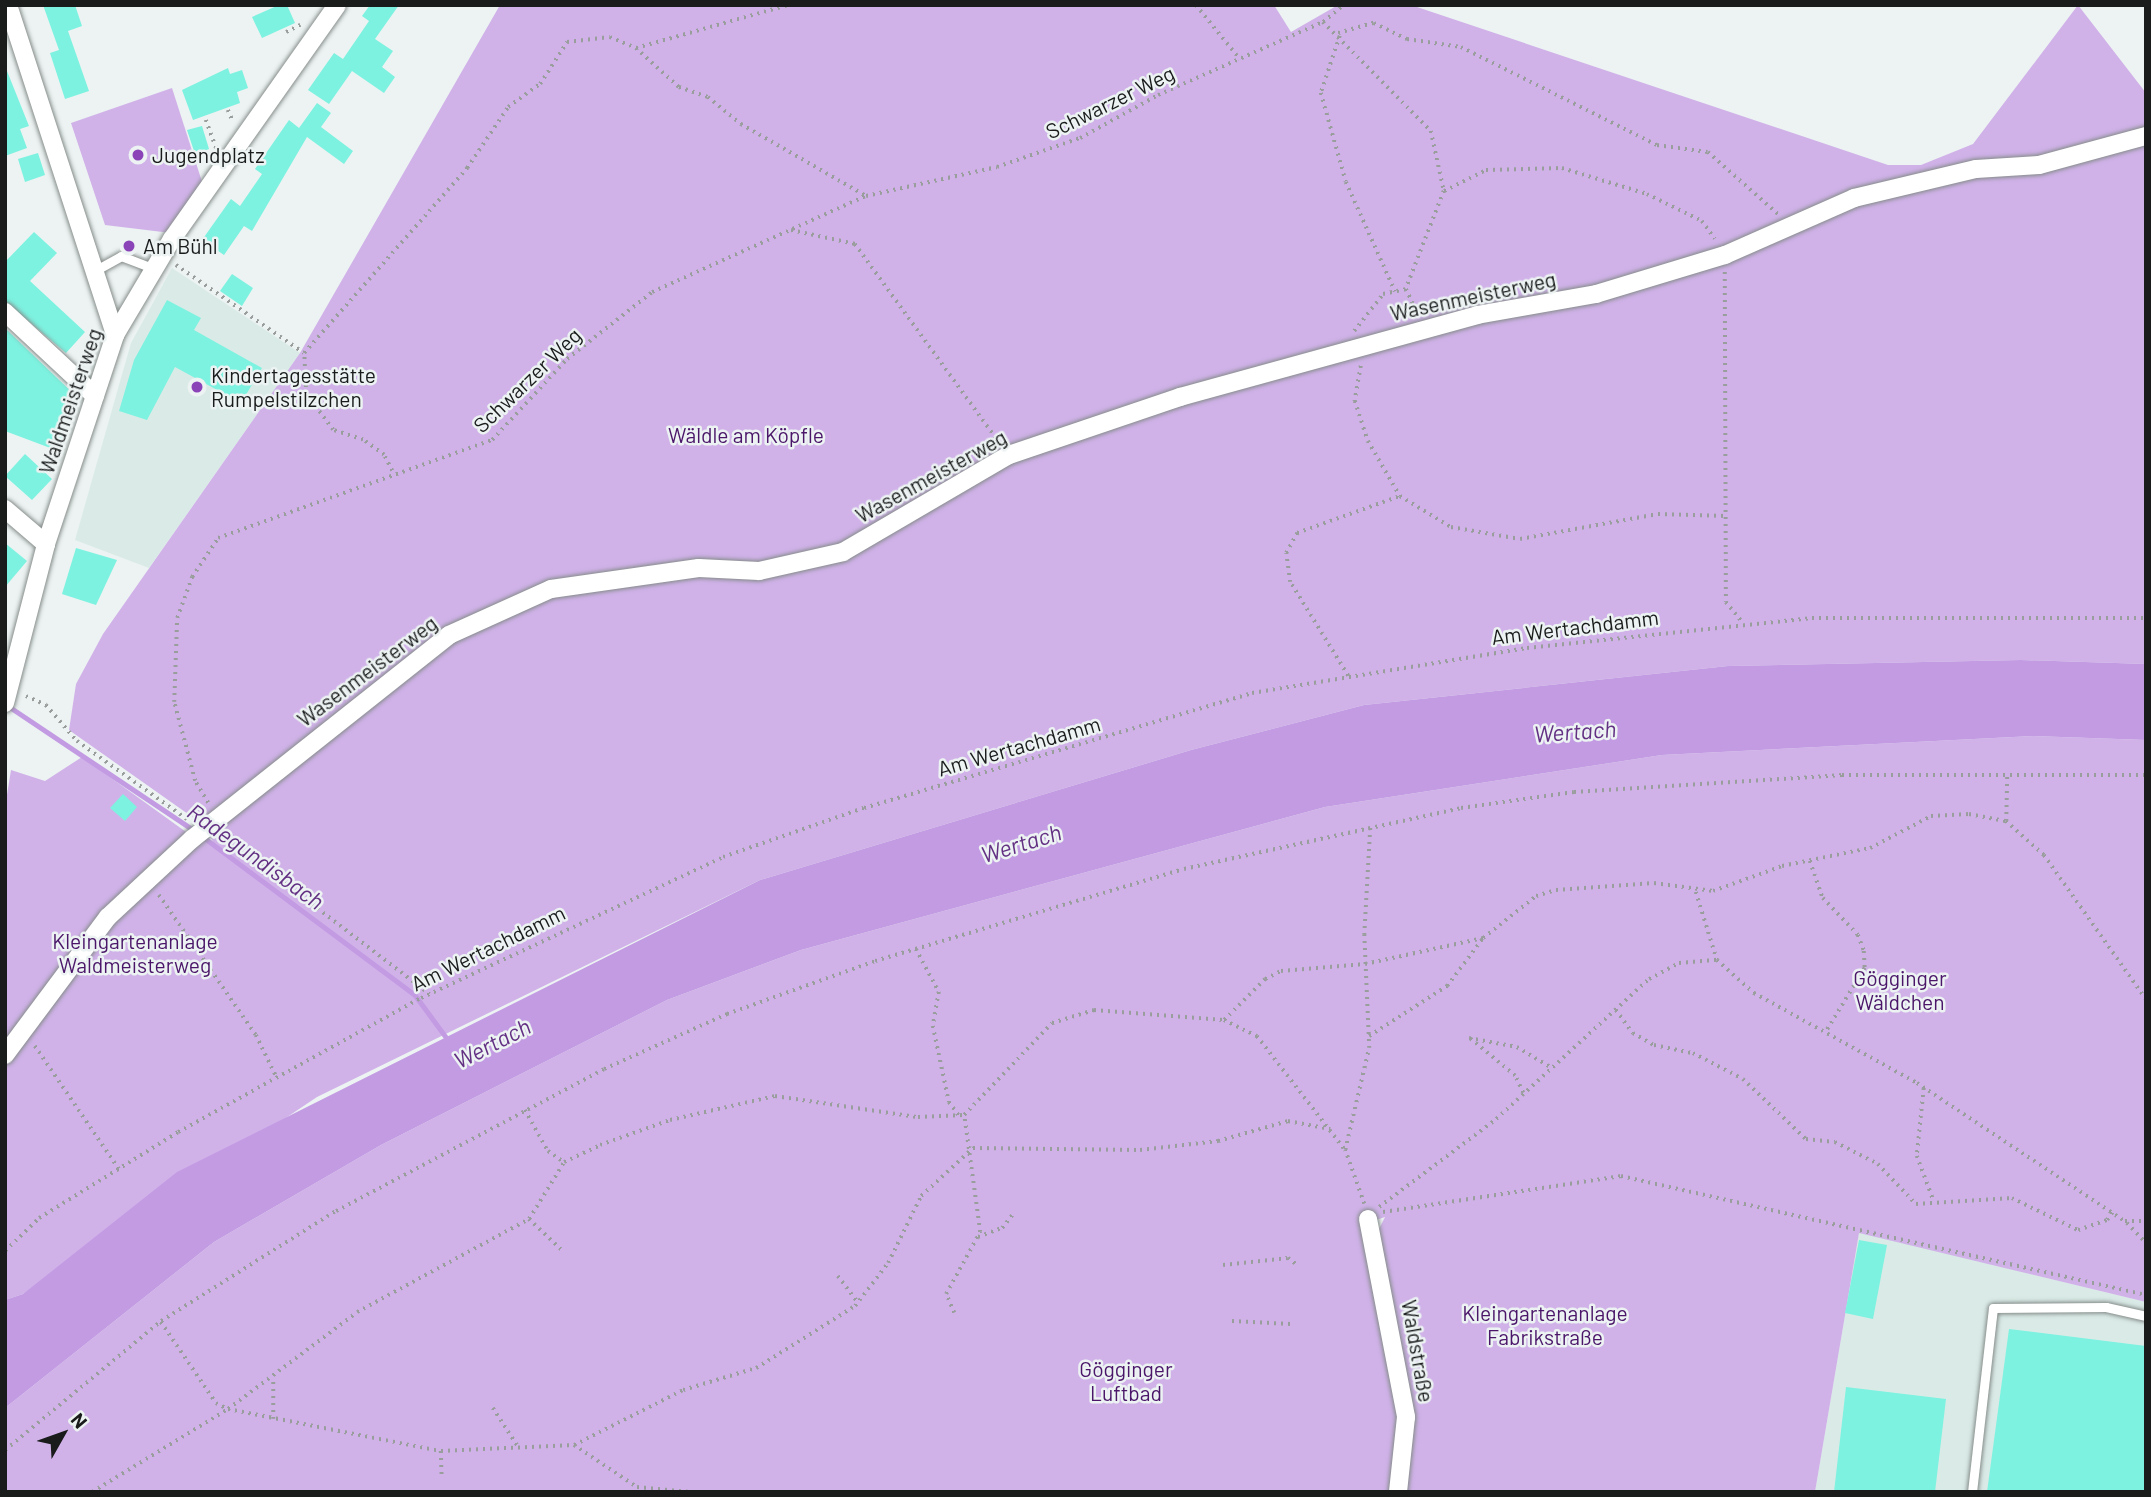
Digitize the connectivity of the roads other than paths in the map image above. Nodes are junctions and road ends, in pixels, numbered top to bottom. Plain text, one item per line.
1 (8, 5) edge
2 (330, 9) edge
3 (11, 32) edge
4 (2146, 136) edge
5 (159, 262) junction
6 (96, 270) junction
7 (5, 312) edge
8 (115, 335) junction
9 (95, 396) junction
10 (5, 509) edge
11 (46, 544) junction
12 (7, 697) edge
13 (5, 1055) edge
14 (1368, 1219) road end
15 (2146, 1316) edge
16 (1398, 1492) edge
17 (1972, 1492) edge

1 - 3 street
2 - 5 street, Waldmeisterweg
3 - 6 street
4 - 13 street, Wasenmeisterweg
5 - 6 lane
5 - 8 street, Waldmeisterweg
6 - 8 street
7 - 9 street
8 - 9 street, Waldmeisterweg
9 - 11 street, Waldmeisterweg
10 - 11 street
11 - 12 street, Waldmeisterweg
14 - 16 street, Waldstraße
15 - 17 lane

